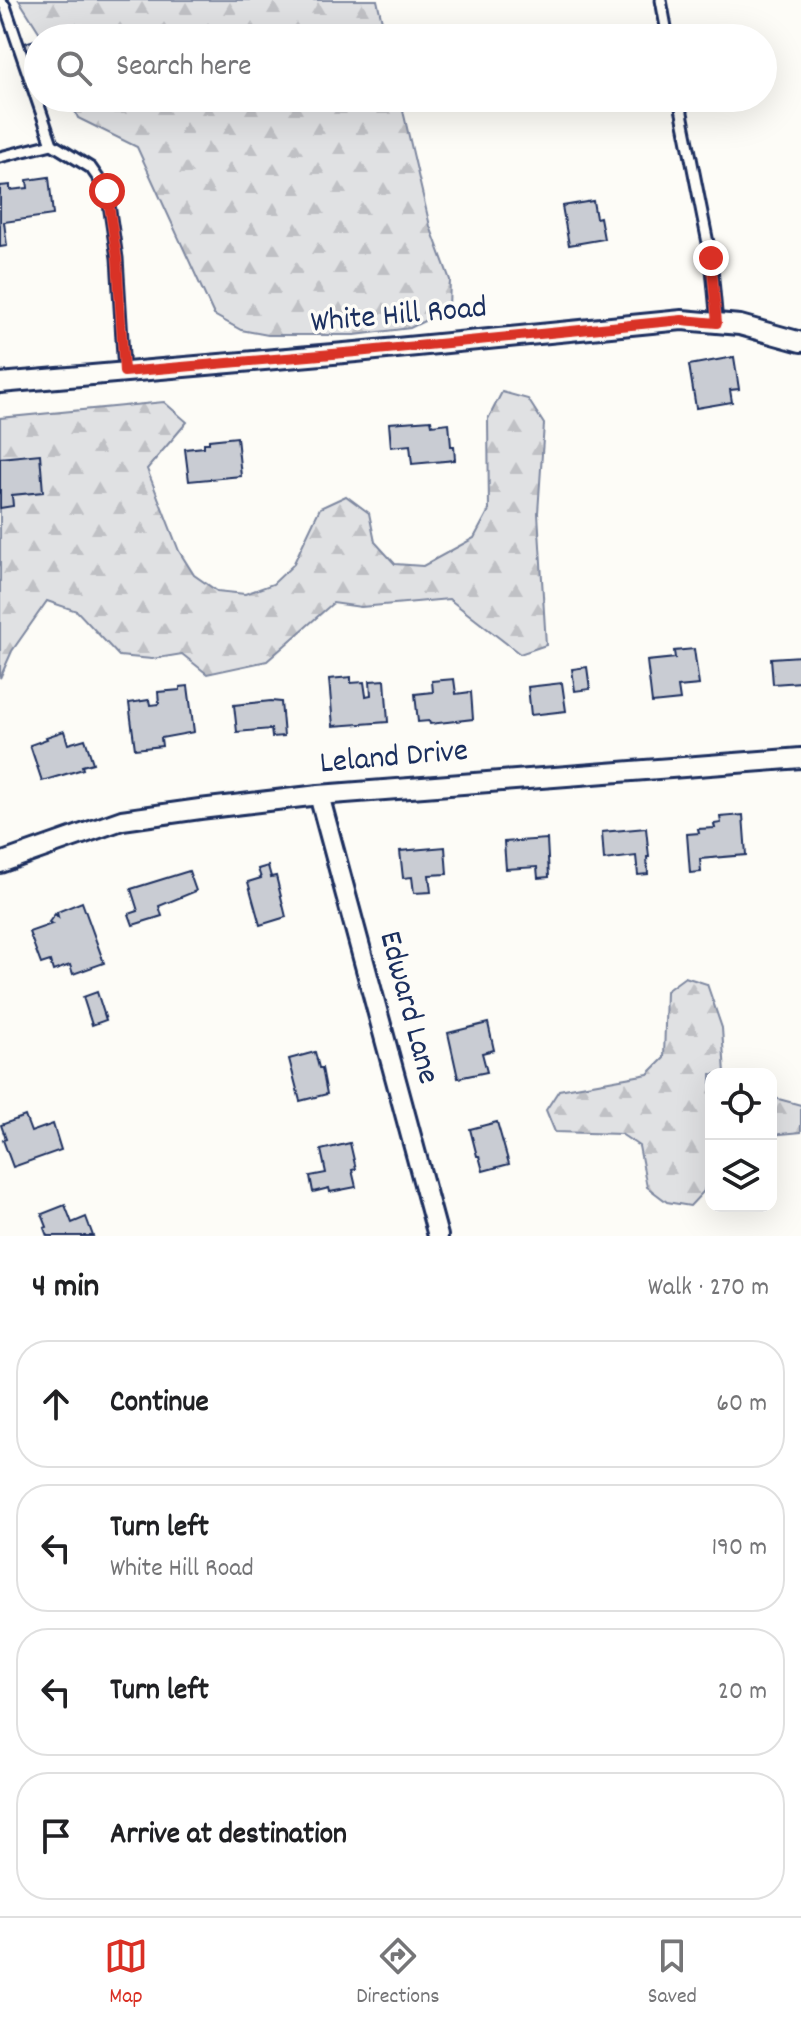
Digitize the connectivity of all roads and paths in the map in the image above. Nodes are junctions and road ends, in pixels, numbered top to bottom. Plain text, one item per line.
1 (661, 0) edge
2 (0, 1) edge
3 (665, 24) edge
4 (24, 62) edge
5 (41, 112) edge
6 (682, 112) edge
7 (52, 144) junction
8 (0, 157) edge
9 (717, 323) junction
10 (801, 342) edge
11 (124, 372) junction
12 (0, 383) edge
13 (801, 758) edge
14 (319, 795) junction
15 (0, 863) edge
16 (438, 1236) edge

1 - 3 lane
2 - 4 lane
5 - 7 lane
6 - 9 lane
7 - 8 lane
7 - 11 lane
9 - 10 street, White Hill Road
9 - 11 street, White Hill Road
11 - 12 street, White Hill Road
13 - 14 street, Leland Drive
14 - 15 street, Leland Drive
14 - 16 street, Edward Lane

